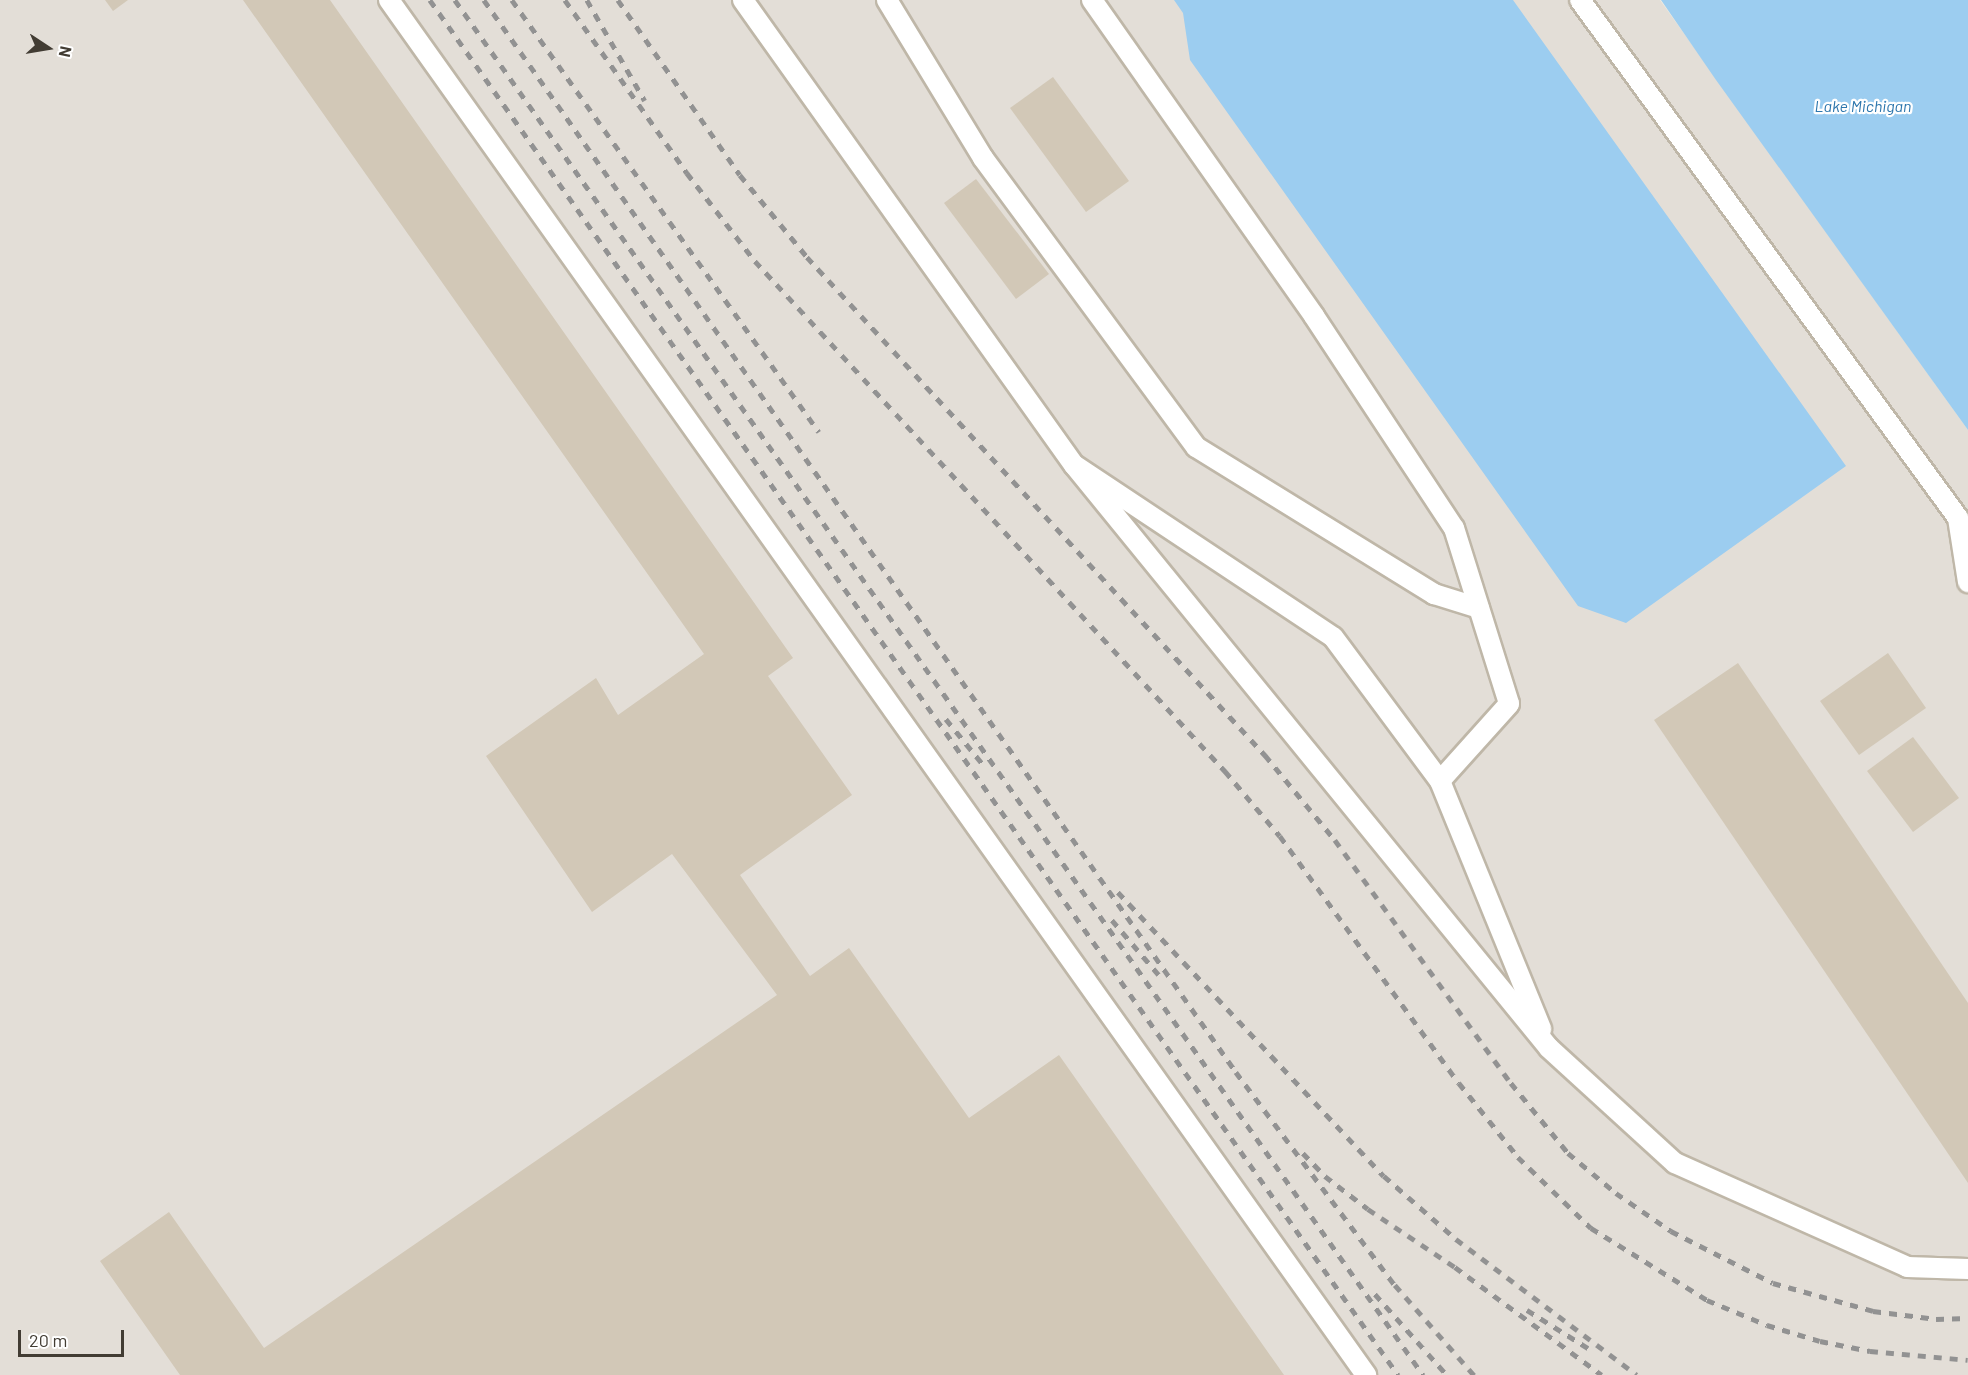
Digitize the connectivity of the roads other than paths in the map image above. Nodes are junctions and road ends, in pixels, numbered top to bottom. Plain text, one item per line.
1 (389, 0) edge
2 (743, 0) edge
3 (887, 0) edge
4 (1092, 0) edge
5 (1580, 0) edge
6 (1074, 465) junction
7 (1968, 582) edge
8 (1479, 608) junction
9 (1440, 781) junction
10 (1549, 1048) junction
11 (1968, 1269) edge
12 (1366, 1375) edge

1 - 12 lane
2 - 6 lane
3 - 8 lane
4 - 8 lane
5 - 7 lane
6 - 9 lane
6 - 10 lane
8 - 9 lane
9 - 10 lane
10 - 11 lane

